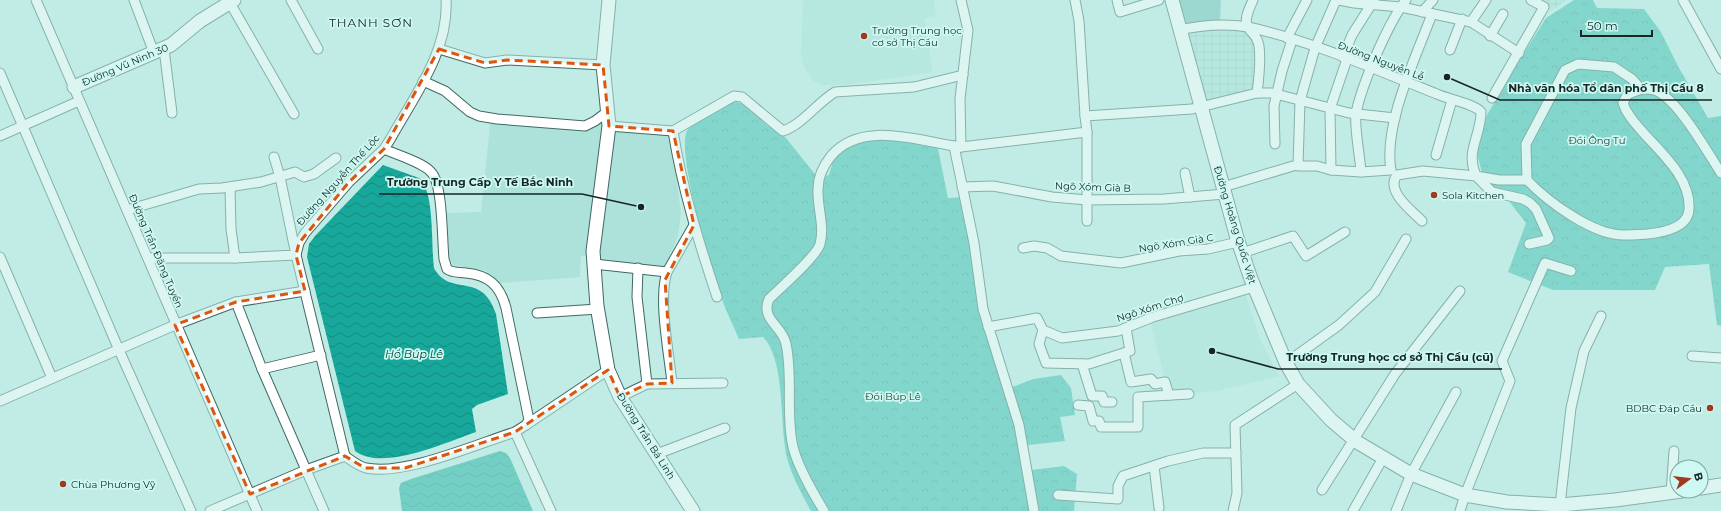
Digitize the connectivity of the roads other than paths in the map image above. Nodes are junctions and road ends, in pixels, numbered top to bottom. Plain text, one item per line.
1 (36, 0) edge
2 (134, 0) edge
3 (291, 0) edge
4 (446, 0) edge
5 (609, 0) edge
6 (961, 0) edge
7 (1075, 0) edge
8 (1117, 0) edge
9 (1159, 0) edge
10 (1172, 0) edge
11 (1253, 0) edge
12 (1307, 0) edge
13 (1341, 0) edge
14 (1433, 0) edge
15 (1486, 0) edge
16 (1531, 0) edge
17 (1683, 0) edge
18 (232, 2) edge
19 (1373, 2) edge
20 (1403, 3) edge
21 (1422, 12) junction
22 (1432, 14) junction
23 (1503, 14) dead end
24 (1466, 20) junction
25 (1248, 27) junction
26 (1179, 30) junction
27 (1490, 36) junction
28 (1289, 39) junction
29 (318, 48) dead end
30 (1315, 48) junction
31 (439, 49) junction
32 (1450, 50) dead end
33 (159, 51) junction
34 (1519, 53) junction
35 (1718, 54) edge
36 (1345, 58) junction
37 (603, 65) junction
38 (1371, 68) junction
39 (1721, 69) edge
40 (0, 73) edge
41 (964, 75) junction
42 (423, 81) junction
43 (1407, 82) junction
44 (74, 87) junction
45 (1641, 89) junction
46 (1257, 93) junction
47 (1277, 94) junction
48 (1492, 98) dead end
49 (1452, 100) junction
50 (80, 101) junction
51 (1300, 101) junction
52 (1200, 108) junction
53 (1330, 109) junction
54 (607, 112) junction
55 (172, 113) dead end
56 (294, 114) dead end
57 (1356, 114) junction
58 (1085, 116) junction
59 (1395, 118) junction
60 (23, 126) junction
61 (609, 126) junction
62 (673, 132) junction
63 (1087, 132) junction
64 (0, 136) edge
65 (1275, 144) dead end
66 (957, 147) junction
67 (384, 149) junction
68 (1436, 155) dead end
69 (274, 158) dead end
70 (336, 158) dead end
71 (1293, 166) dead end
72 (1331, 170) junction
73 (1361, 172) junction
74 (1184, 173) dead end
75 (1721, 173) edge
76 (1476, 176) junction
77 (280, 177) junction
78 (1527, 180) junction
79 (230, 187) junction
80 (962, 187) junction
81 (1224, 191) junction
82 (1190, 197) junction
83 (1087, 200) junction
84 (127, 210) junction
85 (1087, 221) dead end
86 (1422, 221) dead end
87 (694, 225) junction
88 (1345, 232) dead end
89 (1406, 239) dead end
90 (1529, 244) dead end
91 (1240, 247) junction
92 (1023, 248) dead end
93 (296, 255) junction
94 (0, 257) edge
95 (148, 258) junction
96 (235, 258) junction
97 (594, 264) junction
98 (638, 268) junction
99 (1571, 271) dead end
100 (667, 272) junction
101 (1254, 287) junction
102 (305, 291) junction
103 (1460, 291) dead end
104 (717, 297) dead end
105 (236, 302) junction
106 (598, 309) junction
107 (537, 313) dead end
108 (1601, 316) dead end
109 (175, 325) junction
110 (988, 327) junction
111 (1126, 328) junction
112 (1043, 330) junction
113 (119, 350) junction
114 (1124, 353) junction
115 (321, 355) junction
116 (1692, 356) dead end
117 (1721, 358) edge
118 (1286, 363) junction
119 (1082, 364) junction
120 (262, 369) junction
121 (608, 370) junction
122 (52, 378) junction
123 (672, 383) junction
124 (724, 383) dead end
125 (647, 384) junction
126 (1298, 384) junction
127 (1456, 392) dead end
128 (1189, 394) dead end
129 (1169, 395) junction
130 (620, 398) junction
131 (0, 401) edge
132 (1112, 402) dead end
133 (1078, 405) dead end
134 (526, 425) junction
135 (725, 428) dead end
136 (515, 432) junction
137 (1353, 440) junction
138 (1674, 451) dead end
139 (1236, 453) junction
140 (657, 454) junction
141 (345, 456) junction
142 (1383, 458) junction
143 (1675, 459) edge
144 (1154, 466) junction
145 (306, 470) junction
146 (1411, 474) junction
147 (1721, 485) edge
148 (1709, 487) edge
149 (1322, 490) dead end
150 (1669, 493) edge
151 (250, 494) junction
152 (1058, 495) dead end
153 (1465, 495) junction
154 (1560, 504) junction
155 (1158, 508) dead end
156 (190, 511) edge
157 (210, 511) edge
158 (257, 511) edge
159 (324, 511) edge
160 (551, 511) edge
161 (693, 511) edge
162 (824, 511) edge
163 (1034, 511) edge
164 (1233, 511) edge
165 (1353, 511) edge
166 (1396, 511) edge
167 (1460, 511) edge

1 - 44 street, Đường Trần Đăng Tuyển
2 - 33 street
3 - 29 street
4 - 31 street, Đường Nguyễn Thế Lộc
5 - 37 main road, Đường Trần Bá Linh
6 - 41 street
7 - 58 street
8 - 9 street
10 - 26 main road, Đường Hoàng Quốc Việt
11 - 25 street
12 - 28 street
13 - 19 street
13 - 30 street
14 - 21 street
15 - 24 street
16 - 34 street
17 - 35 street
18 - 33 main road, Đường Vũ Ninh 30
18 - 56 street
19 - 20 street
19 - 36 street
20 - 21 street
20 - 38 street
21 - 22 street
22 - 24 street
22 - 43 street
23 - 27 street
24 - 27 street
24 - 32 street
25 - 26 street, Đường Nguyễn Lễ
25 - 28 street, Đường Nguyễn Lễ
25 - 46 street
26 - 52 main road, Đường Hoàng Quốc Việt
27 - 34 street
28 - 30 street, Đường Nguyễn Lễ
28 - 47 street
30 - 36 street, Đường Nguyễn Lễ
30 - 51 street
31 - 37 street
31 - 42 street, Đường Nguyễn Thế Lộc
33 - 44 main road, Đường Vũ Ninh 30
33 - 55 street
34 - 48 street
35 - 39 street
36 - 38 street, Đường Nguyễn Lễ
36 - 53 street
37 - 54 main road, Đường Trần Bá Linh
38 - 43 street, Đường Nguyễn Lễ
38 - 57 street
40 - 60 street
41 - 62 street
41 - 66 street
42 - 54 street
42 - 67 street, Đường Nguyễn Thế Lộc
43 - 49 street, Đường Nguyễn Lễ
43 - 59 street
44 - 50 street, Đường Trần Đăng Tuyển
45 - 75 street
45 - 78 street
45 - 78 street
46 - 47 street
46 - 52 street
47 - 51 street
47 - 65 street
49 - 68 street
49 - 76 street, Đường Nguyễn Lễ
50 - 60 street
50 - 84 street, Đường Trần Đăng Tuyển
51 - 53 street
51 - 72 street
52 - 58 street
52 - 81 main road, Đường Hoàng Quốc Việt
53 - 57 street
53 - 72 street
54 - 61 main road, Đường Trần Bá Linh
57 - 59 street
57 - 73 street
58 - 63 street
59 - 73 street
60 - 64 street
60 - 113 street
61 - 62 street
61 - 97 main road, Đường Trần Bá Linh
62 - 87 street
63 - 66 street
63 - 83 street
66 - 80 street
66 - 162 street
67 - 93 street, Đường Nguyễn Thế Lộc
67 - 134 street
69 - 77 street
70 - 77 street
71 - 81 street, Ngõ Xóm Già B
72 - 73 street
74 - 82 street
76 - 78 street
76 - 86 street
76 - 90 street
77 - 79 street
77 - 93 street
79 - 84 street
79 - 96 street
80 - 83 street, Ngõ Xóm Già B
80 - 110 street
81 - 82 street, Ngõ Xóm Già B
81 - 91 main road, Đường Hoàng Quốc Việt
82 - 83 street, Ngõ Xóm Già B
83 - 85 street
84 - 95 street, Đường Trần Đăng Tuyển
87 - 100 street
87 - 104 street
88 - 91 street, Ngõ Xóm Già C
89 - 118 street
91 - 92 street, Ngõ Xóm Già C
91 - 101 main road, Đường Hoàng Quốc Việt
93 - 96 street
93 - 102 street
94 - 122 street
95 - 96 street
95 - 109 street, Đường Trần Đăng Tuyển
97 - 98 street
97 - 106 main road, Đường Trần Bá Linh
98 - 100 street
98 - 125 street
99 - 153 street
100 - 123 street
101 - 111 street, Ngõ Xóm Chợ
101 - 118 main road, Đường Hoàng Quốc Việt
102 - 105 street
102 - 115 street
103 - 137 street
105 - 109 street
105 - 120 street
106 - 107 street
106 - 121 main road, Đường Trần Bá Linh
108 - 154 street
109 - 113 street
109 - 151 street, Đường Trần Đăng Tuyển
110 - 112 street, Ngõ Xóm Chợ
110 - 163 street
111 - 112 street, Ngõ Xóm Chợ
111 - 114 street
112 - 119 street
113 - 122 street
113 - 156 street
114 - 119 street
114 - 129 street
115 - 120 street
115 - 141 street
116 - 117 street
118 - 126 main road, Đường Hoàng Quốc Việt
119 - 132 street
120 - 145 street
121 - 130 main road, Đường Trần Bá Linh
121 - 134 street
122 - 131 street
123 - 124 street
123 - 125 street
125 - 130 street
126 - 137 main road, Đường Hoàng Quốc Việt
126 - 139 street
127 - 146 street
128 - 129 street
129 - 133 street
130 - 140 main road, Đường Trần Bá Linh
134 - 136 street
135 - 140 street
136 - 141 street
136 - 160 street
137 - 142 main road, Đường Hoàng Quốc Việt
137 - 149 street
138 - 143 street
139 - 144 street
139 - 164 street
140 - 161 main road, Đường Trần Bá Linh
141 - 145 street
142 - 146 main road, Đường Hoàng Quốc Việt
142 - 165 street
144 - 152 street
144 - 155 street
145 - 151 street
145 - 159 street
146 - 153 main road, Đường Hoàng Quốc Việt
146 - 166 street
147 - 148 main road
150 - 154 main road, Đường Hoàng Quốc Việt
151 - 157 street
151 - 158 street, Đường Trần Đăng Tuyển
153 - 154 main road, Đường Hoàng Quốc Việt
153 - 167 street

